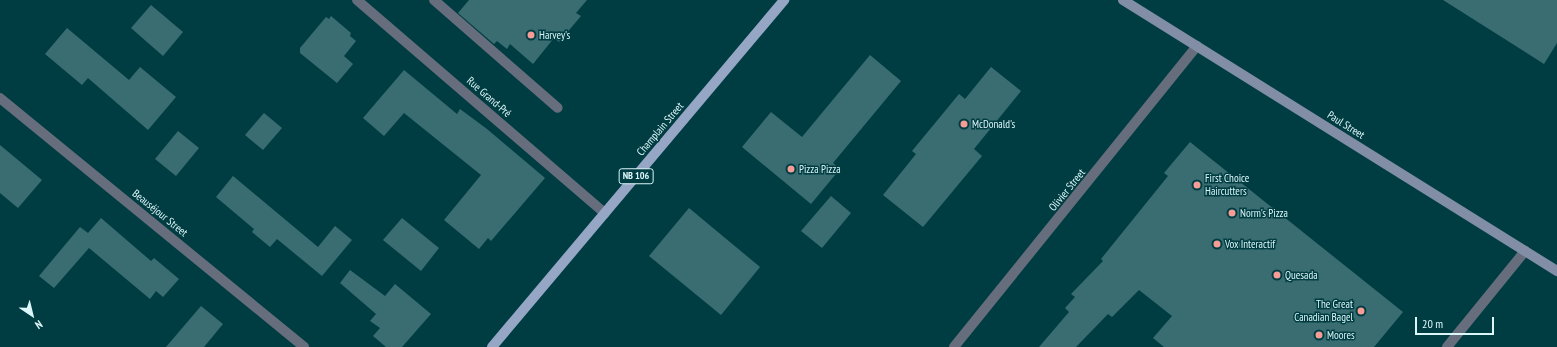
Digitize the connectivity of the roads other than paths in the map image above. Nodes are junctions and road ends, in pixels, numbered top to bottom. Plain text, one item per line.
1 (358, 0) edge
2 (434, 0) edge
3 (1123, 0) edge
4 (782, 2) edge
5 (439, 4) edge
6 (1198, 46) junction
7 (0, 98) edge
8 (558, 108) dead end
9 (605, 212) junction
10 (1525, 251) junction
11 (1557, 271) edge
12 (304, 347) edge
13 (492, 347) edge
14 (954, 347) edge
15 (1447, 347) edge

1 - 9 street, Rue Grand-Pré
2 - 5 street
3 - 6 main road, Paul Street
4 - 9 main road, Champlain Street / NB 106
5 - 8 street
6 - 10 main road, Paul Street
6 - 14 street, Olivier Street
7 - 12 street, Beauséjour Street
9 - 13 main road, Champlain Street / NB 106
10 - 11 main road, Paul Street
10 - 15 street

